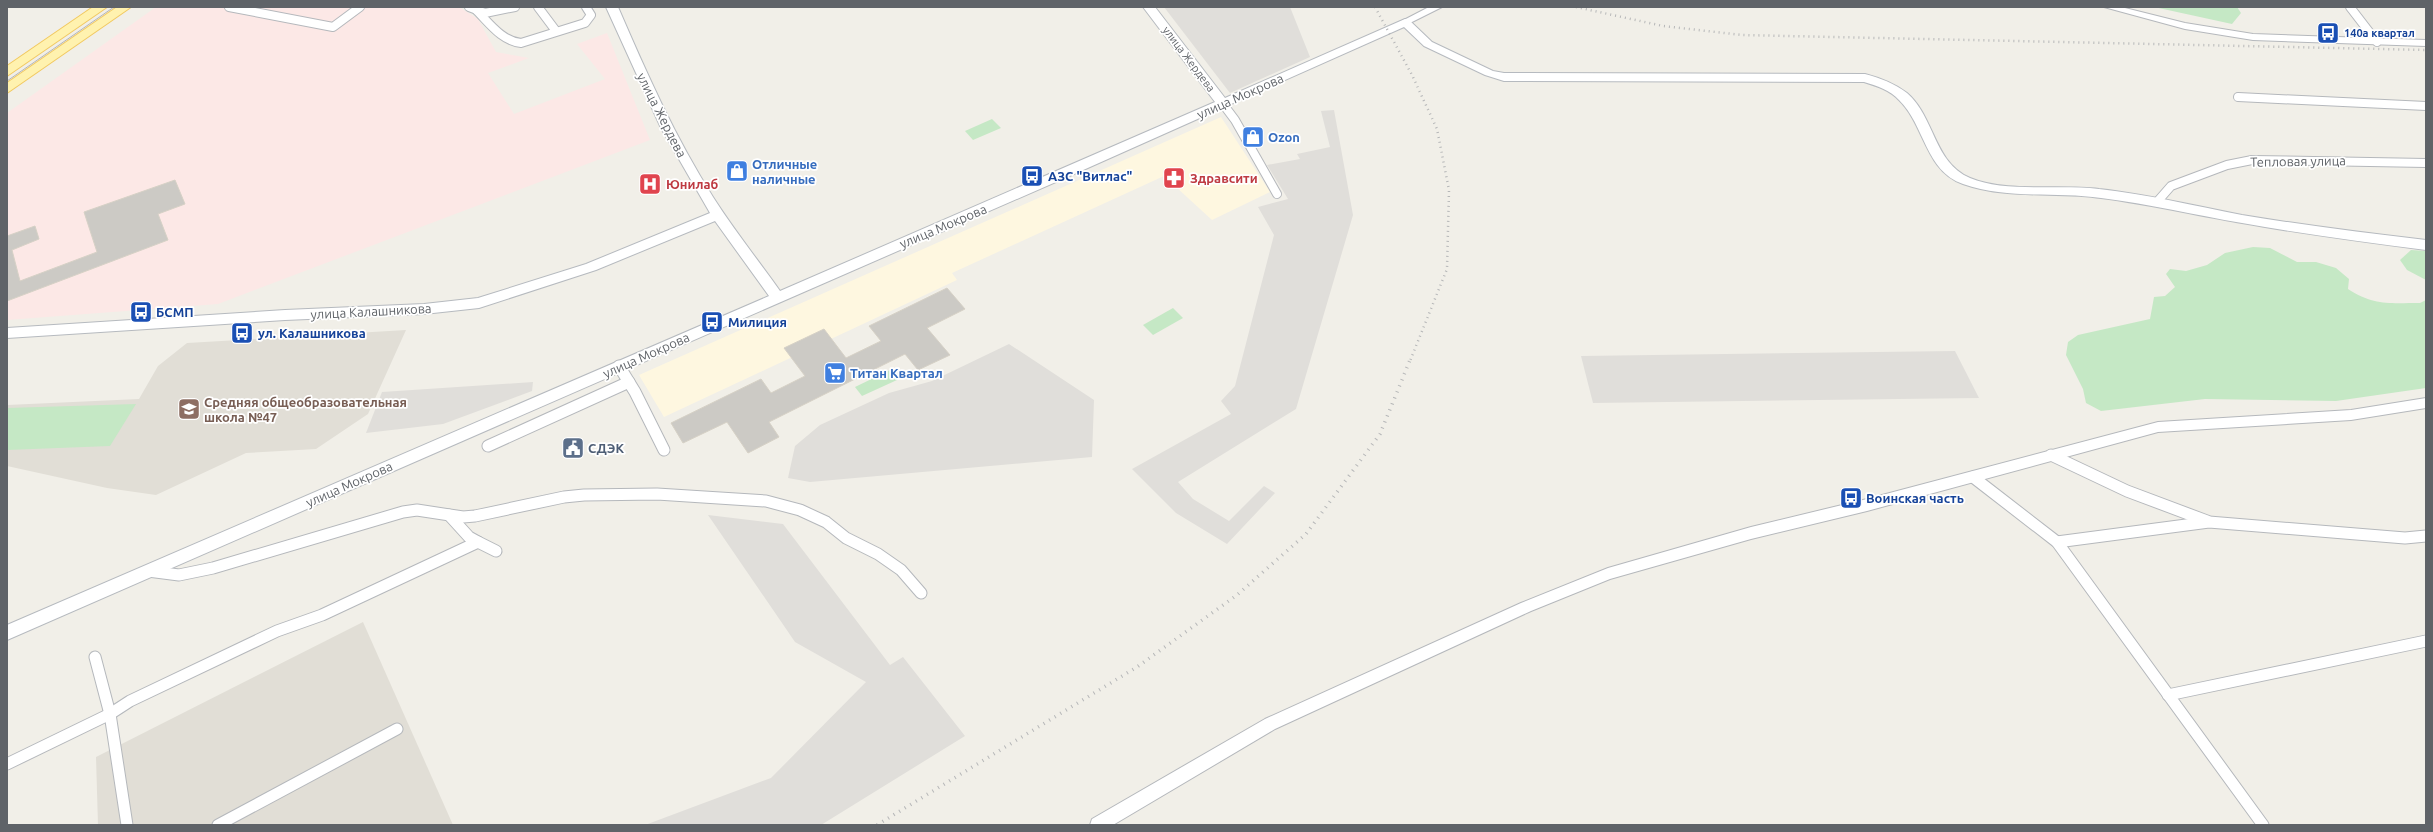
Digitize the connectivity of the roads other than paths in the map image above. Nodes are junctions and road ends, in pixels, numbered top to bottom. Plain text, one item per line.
1 (101, 7) edge
2 (125, 7) edge
3 (229, 7) edge
4 (360, 7) edge
5 (469, 7) edge
6 (515, 7) edge
7 (538, 7) edge
8 (586, 7) edge
9 (612, 7) edge
10 (1149, 7) edge
11 (1437, 7) edge
12 (2109, 7) edge
13 (2350, 7) edge
14 (477, 11) junction
15 (1405, 22) junction
16 (556, 31) junction
17 (2377, 42) junction
18 (2426, 43) edge
19 (7, 72) edge
20 (7, 89) edge
21 (2238, 97) dead end
22 (1223, 104) junction
23 (2426, 106) edge
24 (2426, 163) edge
25 (1277, 194) dead end
26 (2157, 202) junction
27 (718, 215) junction
28 (2426, 245) edge
29 (777, 297) junction
30 (7, 333) edge
31 (619, 366) junction
32 (629, 382) junction
33 (2426, 404) edge
34 (488, 446) dead end
35 (664, 450) dead end
36 (2051, 455) junction
37 (1973, 477) junction
38 (449, 515) junction
39 (2209, 522) junction
40 (2426, 536) edge
41 (478, 542) junction
42 (2056, 542) junction
43 (496, 551) dead end
44 (148, 571) junction
45 (921, 593) dead end
46 (7, 634) edge
47 (2426, 640) edge
48 (95, 657) dead end
49 (2168, 695) junction
50 (110, 714) junction
51 (397, 729) dead end
52 (7, 764) edge
53 (127, 825) edge
54 (218, 825) edge
55 (1098, 825) edge
56 (2263, 825) edge

1 - 19 main road
2 - 20 main road
3 - 4 street
5 - 14 street
6 - 14 street
7 - 16 street
8 - 16 street
9 - 27 main road, улица Жердева
10 - 22 main road, улица Жердева
11 - 15 street, улица Мокрова
12 - 17 street
13 - 17 street
14 - 16 street
15 - 22 main road, улица Мокрова
15 - 26 main road
17 - 18 street
21 - 23 street
22 - 25 street, улица Жердева
22 - 29 main road, улица Мокрова
24 - 26 street, Тепловая улица
26 - 28 main road
27 - 29 main road, улица Жердева
27 - 30 main road, улица Калашникова
29 - 31 main road, улица Мокрова
31 - 32 street
31 - 44 main road, улица Мокрова
32 - 34 street
32 - 35 street
33 - 36 street
36 - 37 street
36 - 39 street
37 - 42 street
37 - 55 street
38 - 41 street
38 - 44 street
38 - 45 street
39 - 40 street
39 - 42 street
41 - 43 street
41 - 50 street
42 - 49 street
44 - 46 main road, улица Мокрова
47 - 49 street
48 - 50 street
49 - 56 street
50 - 52 street
50 - 53 street
51 - 54 street

